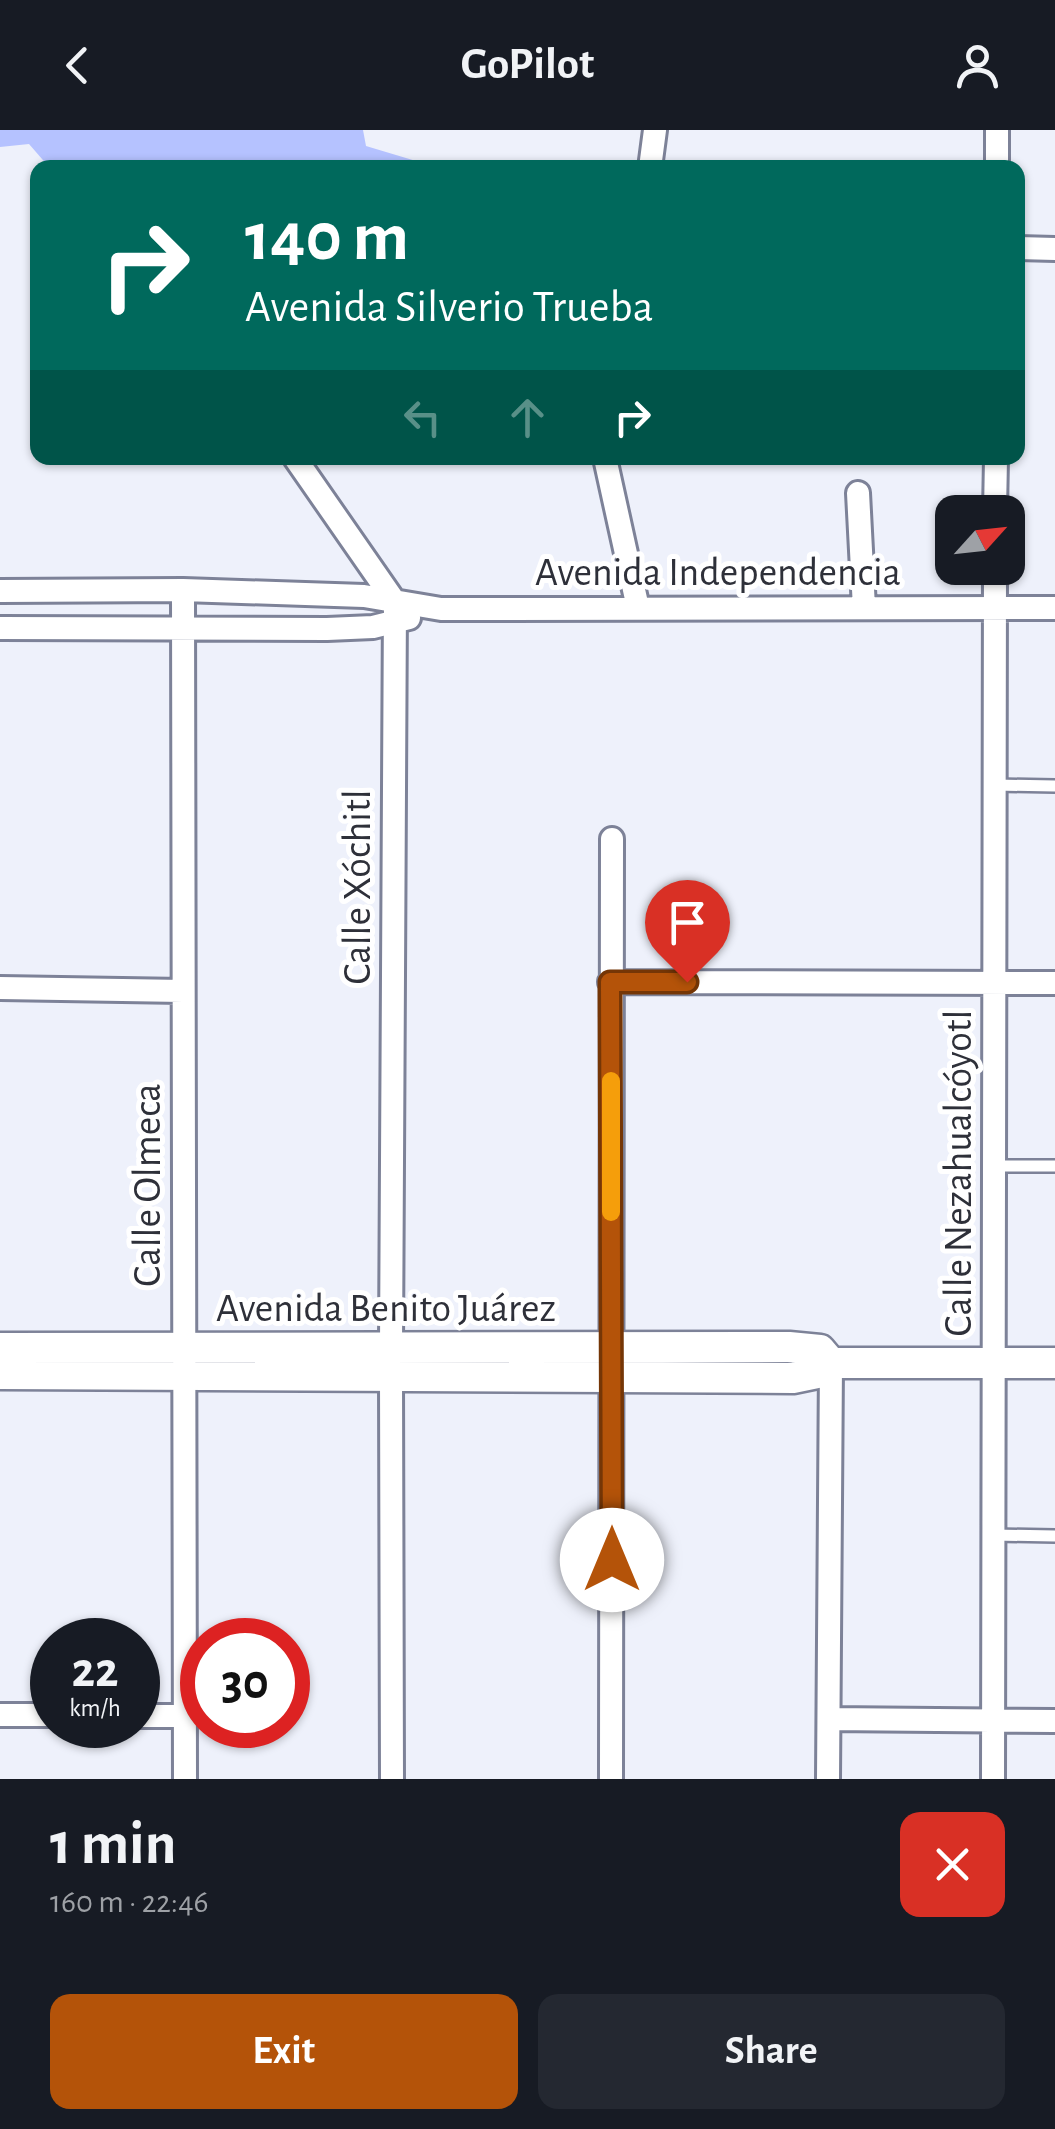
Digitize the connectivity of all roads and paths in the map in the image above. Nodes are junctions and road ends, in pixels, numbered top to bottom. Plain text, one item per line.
1 (654, 130) edge
2 (997, 130) edge
3 (651, 160) edge
4 (996, 160) edge
5 (1025, 248) edge
6 (1055, 248) edge
7 (300, 465) edge
8 (607, 465) edge
9 (996, 465) edge
10 (858, 493) dead end
11 (996, 495) edge
12 (995, 585) edge
13 (183, 590) junction
14 (0, 592) edge
15 (638, 608) junction
16 (864, 608) junction
17 (995, 608) junction
18 (1055, 608) edge
19 (395, 612) junction
20 (0, 628) edge
21 (183, 628) junction
22 (995, 785) junction
23 (1055, 786) edge
24 (612, 839) dead end
25 (610, 982) junction
26 (994, 982) junction
27 (1055, 982) edge
28 (0, 988) edge
29 (183, 991) junction
30 (994, 1166) junction
31 (1055, 1166) edge
32 (0, 1348) edge
33 (183, 1361) junction
34 (391, 1362) junction
35 (612, 1362) junction
36 (830, 1362) junction
37 (994, 1362) junction
38 (1055, 1362) edge
39 (0, 1374) edge
40 (993, 1535) junction
41 (1055, 1536) edge
42 (184, 1618) edge
43 (0, 1715) edge
44 (30, 1715) edge
45 (828, 1718) junction
46 (993, 1720) junction
47 (1055, 1721) edge
48 (185, 1748) edge
49 (185, 1779) edge
50 (392, 1779) edge
51 (611, 1779) edge
52 (828, 1779) edge
53 (993, 1779) edge

1 - 3 street
2 - 4 street
5 - 6 street
7 - 19 street
8 - 15 street
9 - 11 street
10 - 16 street
12 - 17 street, Calle Nezahualcóyotl
13 - 14 street, Avenida Independencia
13 - 19 street, Avenida Independencia
13 - 21 street, Calle Olmeca
15 - 16 street, Avenida Independencia
15 - 19 street, Avenida Independencia
16 - 17 street, Avenida Independencia
17 - 18 street, Avenida Independencia
17 - 22 street, Calle Nezahualcóyotl
19 - 21 street, Avenida Independencia
19 - 34 street, Calle Xóchitl
20 - 21 street, Avenida Independencia
21 - 29 street, Calle Olmeca
22 - 23 lane
22 - 26 street, Calle Nezahualcóyotl
24 - 25 street
25 - 26 street
25 - 35 street
26 - 27 street
26 - 30 street, Calle Nezahualcóyotl
28 - 29 street
29 - 33 street, Calle Olmeca
30 - 31 lane
30 - 37 street, Calle Nezahualcóyotl
32 - 33 street, Avenida Benito Juárez
33 - 34 street, Avenida Benito Juárez
33 - 39 street, Avenida Benito Juárez
33 - 42 street, Calle Olmeca
34 - 35 street, Avenida Benito Juárez
34 - 50 street, Calle Xóchitl
35 - 36 street, Avenida Benito Juárez
35 - 51 street
36 - 37 street, Avenida Benito Juárez
36 - 45 street
37 - 38 street, Avenida Benito Juárez
37 - 40 street, Calle Nezahualcóyotl
40 - 41 lane
40 - 46 street, Calle Nezahualcóyotl
43 - 44 street
45 - 46 street
45 - 52 street
46 - 47 street
46 - 53 street, Calle Nezahualcóyotl
48 - 49 street, Calle Olmeca

